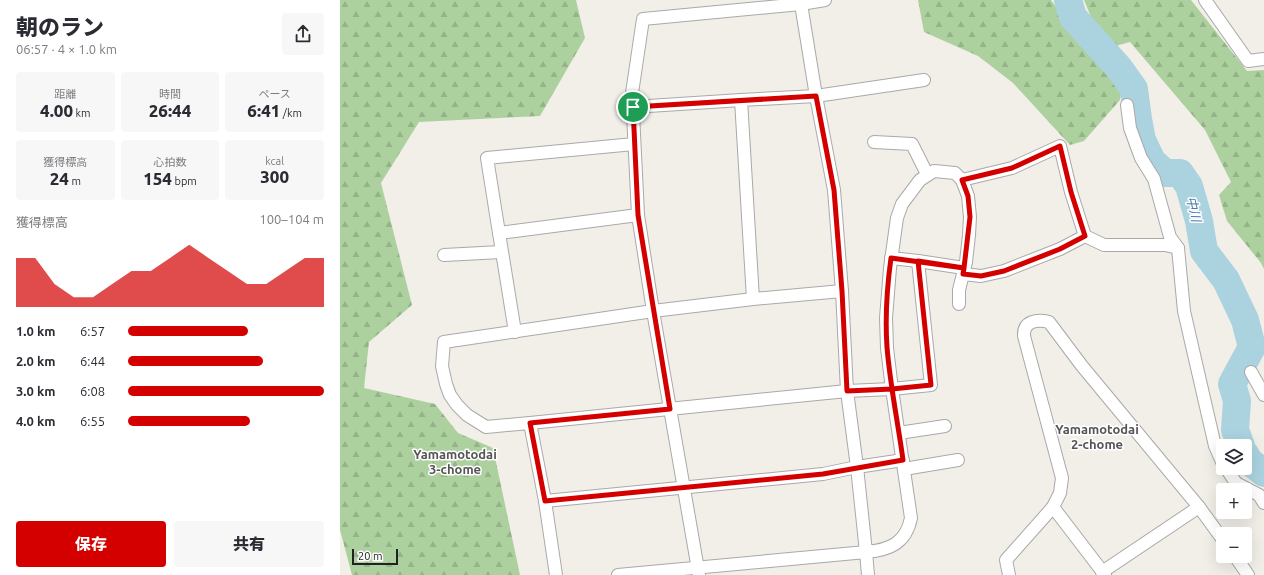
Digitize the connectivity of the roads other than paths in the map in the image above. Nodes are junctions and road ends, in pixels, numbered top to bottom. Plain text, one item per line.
1 (824, 0) edge
2 (1205, 0) edge
3 (801, 4) junction
4 (1264, 59) edge
5 (924, 80) dead end
6 (816, 96) junction
7 (741, 100) junction
8 (1127, 105) dead end
9 (633, 107) junction
10 (874, 142) dead end
11 (634, 144) junction
12 (927, 174) junction
13 (962, 180) junction
14 (638, 215) junction
15 (499, 233) junction
16 (1085, 236) junction
17 (1178, 248) junction
18 (502, 252) junction
19 (444, 255) dead end
20 (891, 258) junction
21 (918, 261) junction
22 (963, 271) junction
23 (842, 291) junction
24 (753, 298) junction
25 (959, 304) dead end
26 (653, 311) junction
27 (515, 332) junction
28 (1251, 372) dead end
29 (892, 389) junction
30 (847, 391) junction
31 (1264, 396) edge
32 (670, 409) junction
33 (530, 423) junction
34 (945, 426) dead end
35 (899, 433) junction
36 (1216, 448) edge
37 (958, 460) dead end
38 (903, 465) junction
39 (857, 468) junction
40 (1231, 475) edge
41 (684, 488) junction
42 (1262, 497) edge
43 (545, 501) junction
44 (1053, 507) junction
45 (1199, 507) junction
46 (1216, 530) edge
47 (866, 552) junction
48 (1240, 563) edge
49 (698, 571) edge
50 (1103, 573) edge
51 (556, 575) edge
52 (618, 575) edge
53 (868, 575) edge
54 (1009, 575) edge
55 (1248, 575) edge

1 - 3 street
2 - 4 street
3 - 6 street
3 - 9 street
5 - 6 street
6 - 7 street
6 - 23 street
7 - 9 street
7 - 24 street
8 - 17 street
9 - 11 street
10 - 12 street
11 - 14 street
11 - 15 street
12 - 13 street
12 - 20 street
13 - 16 street
13 - 22 street
14 - 15 street
14 - 26 street
15 - 18 street
16 - 17 street
16 - 22 street
17 - 36 street
18 - 19 street
18 - 27 street
20 - 21 street
20 - 29 street
21 - 22 street
21 - 29 street
22 - 25 street
23 - 24 street
23 - 30 street
24 - 26 street
26 - 27 street
26 - 32 street
27 - 33 street
28 - 31 street
29 - 30 street
29 - 35 street
30 - 32 street
30 - 39 street
32 - 33 street
32 - 41 street
33 - 43 street
34 - 35 street
35 - 38 street
37 - 38 street
38 - 39 street
38 - 47 street
39 - 41 street
39 - 47 street
40 - 42 street
41 - 43 street
41 - 49 street
43 - 51 street
44 - 45 street
44 - 50 street
44 - 54 street
45 - 46 street
45 - 50 street
47 - 49 street
47 - 53 street
48 - 55 street
49 - 52 street

